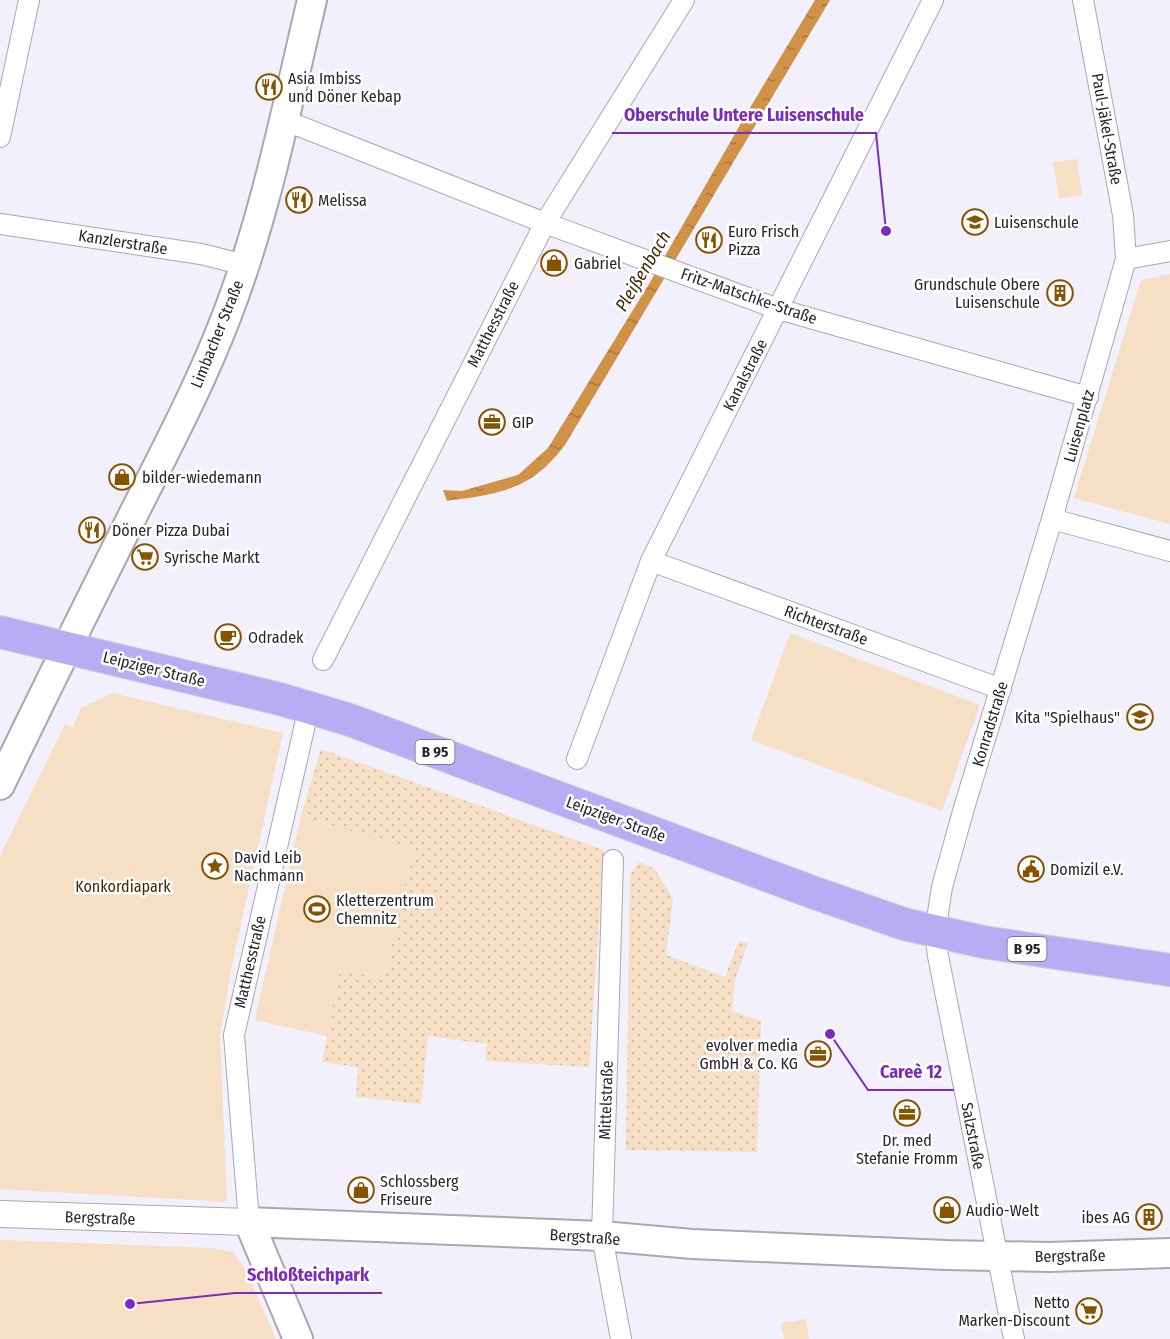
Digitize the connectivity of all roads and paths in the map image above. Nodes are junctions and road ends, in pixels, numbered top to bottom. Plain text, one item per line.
1 (312, 0) edge
2 (684, 0) edge
3 (933, 0) edge
4 (1083, 0) edge
5 (25, 1) edge
6 (284, 120) junction
7 (0, 137) edge
8 (545, 223) junction
9 (0, 224) edge
10 (1170, 251) edge
11 (1126, 259) junction
12 (245, 265) junction
13 (778, 309) junction
14 (1088, 397) junction
15 (1052, 519) junction
16 (1170, 551) edge
17 (651, 561) junction
18 (0, 632) edge
19 (65, 648) junction
20 (324, 660) dead end
21 (1001, 689) junction
22 (309, 707) junction
23 (576, 759) dead end
24 (0, 786) edge
25 (613, 860) dead end
26 (935, 932) junction
27 (1170, 970) edge
28 (0, 1214) edge
29 (249, 1222) junction
30 (602, 1236) junction
31 (1170, 1253) edge
32 (997, 1257) junction
33 (298, 1339) edge
34 (621, 1339) edge
35 (1014, 1339) edge

1 - 6 main road, Limbacher Straße
2 - 8 street, Matthesstraße
3 - 13 street, Kanalstraße
4 - 11 street, Paul-Jäkel-Straße
5 - 7 street
6 - 8 street, Fritz-Matschke-Straße
6 - 12 main road, Limbacher Straße
8 - 13 street, Fritz-Matschke-Straße
8 - 20 street, Matthesstraße
9 - 12 street, Kanzlerstraße
10 - 11 street
11 - 14 street, Luisenplatz
12 - 19 main road, Limbacher Straße
13 - 14 street, Fritz-Matschke-Straße
13 - 17 street, Kanalstraße
14 - 15 street, Luisenplatz
15 - 16 street
15 - 21 street, Konradstraße
17 - 21 street, Richterstraße
17 - 23 street, Kanalstraße
18 - 19 main road, B 95
19 - 22 main road, Leipziger Straße / B 95
19 - 24 main road, Limbacher Straße
21 - 26 street, Konradstraße
22 - 26 main road, Leipziger Straße / B 95
22 - 29 street, Matthesstraße
25 - 30 street, Mittelstraße
26 - 27 main road, Leipziger Straße / B 95
26 - 32 street, Salzstraße
28 - 29 street, Bergstraße
29 - 30 main road, Bergstraße
29 - 33 main road
30 - 32 main road, Bergstraße
30 - 34 street, Mittelstraße
31 - 32 main road, Bergstraße
32 - 35 street, Salzstraße

